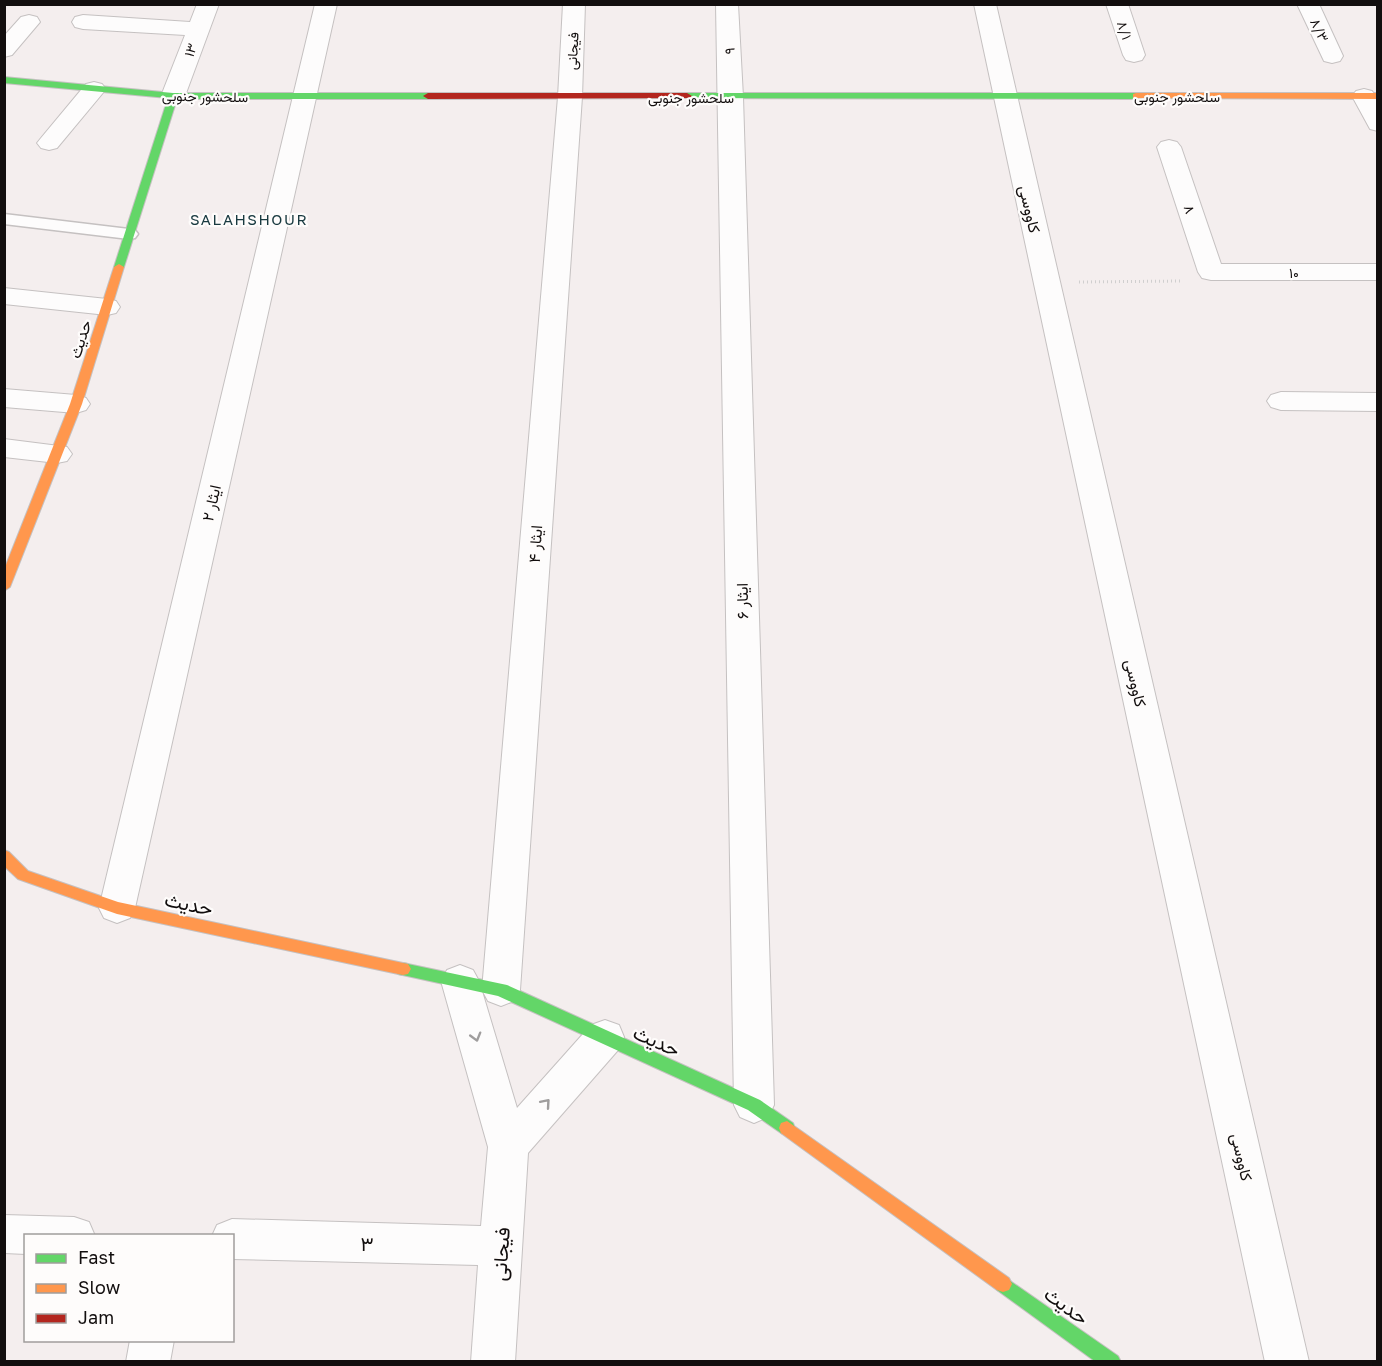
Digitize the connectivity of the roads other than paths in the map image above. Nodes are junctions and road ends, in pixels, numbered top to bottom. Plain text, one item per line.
1 (208, 4) edge
2 (326, 4) edge
3 (574, 4) edge
4 (727, 4) edge
5 (985, 4) edge
6 (1117, 4) edge
7 (1308, 4) edge
8 (29, 22) dead end
9 (83, 22) dead end
10 (198, 29) junction
11 (4, 50) edge
12 (1134, 55) dead end
13 (1332, 56) dead end
14 (4, 80) edge
15 (94, 89) junction
16 (173, 96) junction
17 (1371, 96) edge
18 (570, 97) junction
19 (731, 97) junction
20 (1005, 97) junction
21 (306, 98) junction
22 (1377, 124) edge
23 (49, 143) dead end
24 (1169, 147) dead end
25 (4, 219) edge
26 (129, 234) junction
27 (1211, 272) joint
28 (1377, 272) edge
29 (4, 296) edge
30 (107, 307) junction
31 (4, 398) edge
32 (1281, 401) dead end
33 (1377, 402) edge
34 (76, 404) junction
35 (4, 448) edge
36 (57, 454) junction
37 (7, 573) edge
38 (4, 856) edge
39 (117, 908) junction
40 (460, 981) junction
41 (501, 990) junction
42 (604, 1037) junction
43 (754, 1105) junction
44 (508, 1147) junction
45 (4, 1234) edge
46 (24, 1235) edge
47 (234, 1239) edge
48 (501, 1246) junction
49 (152, 1342) edge
50 (1102, 1357) edge
51 (148, 1362) edge
52 (493, 1362) edge
53 (1287, 1362) edge

1 - 10 street, ۱۳
2 - 21 street, ایثار ۲
3 - 18 street, فیجانی
4 - 19 street, ۹
5 - 20 street, کاووسی
6 - 12 street, ۸/۱
7 - 13 street, ۸/۳
8 - 11 street
9 - 10 street
10 - 16 street, ۱۳
14 - 15 street, سلحشور جنوبی
15 - 16 street, سلحشور جنوبی
15 - 23 street
16 - 21 street, سلحشور جنوبی
16 - 26 street, حدیث
17 - 20 street, سلحشور جنوبی
17 - 22 street
18 - 19 street, سلحشور جنوبی
18 - 21 street, سلحشور جنوبی
18 - 41 street, ایثار ۴
19 - 20 street, سلحشور جنوبی
19 - 43 street, ایثار ۶
20 - 53 street, کاووسی
21 - 39 street, ایثار ۲
24 - 27 street, ۸
25 - 26 lane
26 - 30 street, حدیث
27 - 28 street, ۱۰
29 - 30 street
30 - 34 street, حدیث
31 - 34 street
32 - 33 street
34 - 36 street, حدیث
35 - 36 street
36 - 37 street, حدیث
38 - 39 street, حدیث
39 - 40 street, حدیث
40 - 41 street, حدیث
40 -> 44 street
41 - 42 street, حدیث
42 - 43 street, حدیث
44 -> 42 street
43 - 50 street, حدیث
44 - 48 street, فیجانی
45 - 46 street
47 - 48 street, ۳
48 - 52 street, فیجانی
49 - 51 street

